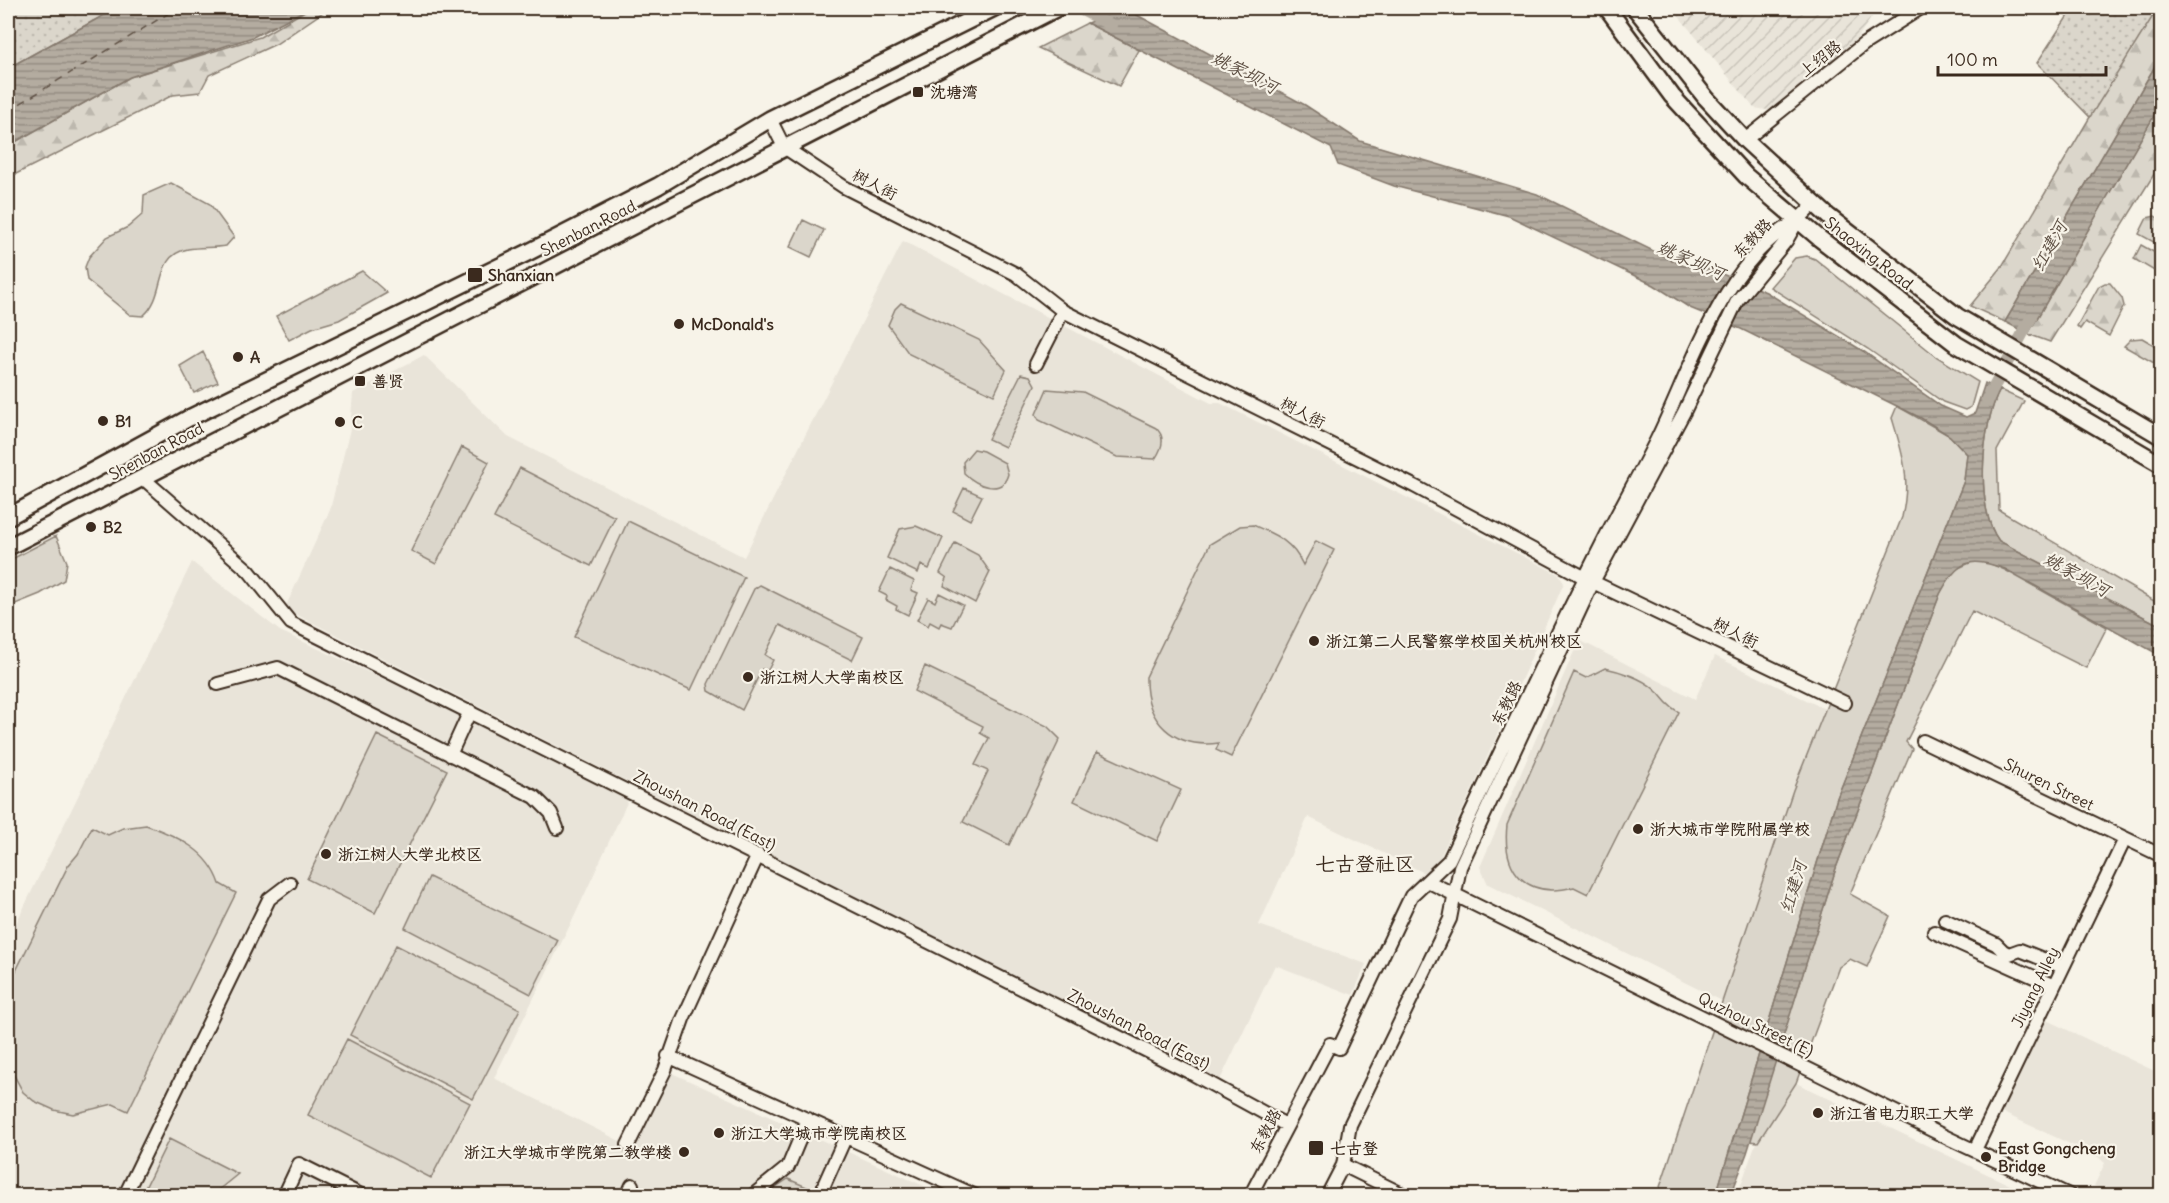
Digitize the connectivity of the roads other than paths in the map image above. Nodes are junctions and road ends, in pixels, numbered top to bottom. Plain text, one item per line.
1 (994, 8) edge
2 (1057, 8) edge
3 (1606, 8) edge
4 (1635, 8) edge
5 (1921, 8) edge
6 (770, 119) junction
7 (1745, 140) junction
8 (784, 147) junction
9 (1814, 204) junction
10 (1798, 220) junction
11 (1063, 311) junction
12 (1036, 363) dead end
13 (2162, 437) edge
14 (2162, 465) edge
15 (144, 478) junction
16 (8, 517) edge
17 (8, 547) edge
18 (1589, 580) junction
19 (218, 684) dead end
20 (1845, 703) dead end
21 (470, 711) junction
22 (1923, 741) dead end
23 (450, 755) junction
24 (557, 828) dead end
25 (2125, 838) junction
26 (758, 855) junction
27 (2162, 856) edge
28 (1427, 881) junction
29 (290, 883) dead end
30 (1455, 894) junction
31 (1945, 920) dead end
32 (1934, 932) dead end
33 (2063, 967) junction
34 (2054, 986) junction
35 (668, 1056) junction
36 (808, 1119) junction
37 (1286, 1125) junction
38 (846, 1136) junction
39 (628, 1145) dead end
40 (1975, 1150) junction
41 (1343, 1165) junction
42 (127, 1191) dead end
43 (973, 1194) edge
44 (284, 1196) edge
45 (363, 1196) edge
46 (752, 1196) edge
47 (824, 1196) edge
48 (1250, 1196) edge
49 (1327, 1196) edge
50 (1406, 1196) edge
51 (2071, 1196) edge

1 - 6 main road, Shenban Road
2 - 8 main road, Shenban Road
3 - 10 main road, Shaoxing Road
4 - 7 main road, Shaoxing Road
5 - 7 street, 上绍路
6 - 8 street, 树人街
6 - 16 main road, Shenban Road
7 - 9 main road, Shaoxing Road
8 - 11 street, 树人街
8 - 15 main road, Shenban Road
9 - 10 street, 东教路
9 - 13 main road, Shaoxing Road
10 - 14 main road, Shaoxing Road
10 - 18 street, 东教路
11 - 12 street
11 - 18 street, 树人街
15 - 17 main road, Shenban Road
15 - 21 street, Zhoushan Road (East)
18 - 20 street, 树人街
18 - 28 street, 东教路
18 - 30 street, 东教路
19 - 23 street
21 - 23 street
21 - 26 street, Zhoushan Road (East)
22 - 25 street, Shuren Street
23 - 24 street
25 - 27 street, Shuren Street
25 - 33 street, Jiyang Alley
26 - 35 street
26 - 37 street, Zhoushan Road (East)
28 - 30 street, Quzhou Street (E)
28 - 37 street, 东教路
29 - 42 street
30 - 40 street, Quzhou Street (E)
30 - 41 street, 东教路
31 - 33 street
32 - 34 street
33 - 34 street, Jiyang Alley
34 - 40 street, Jiyang Alley
35 - 36 street
35 - 39 street
36 - 38 street
36 - 46 street
37 - 48 street, 东教路
38 - 43 street
38 - 47 street
40 - 51 street, Quzhou Street (E)
41 - 49 street, 东教路
41 - 50 street
44 - 45 street

